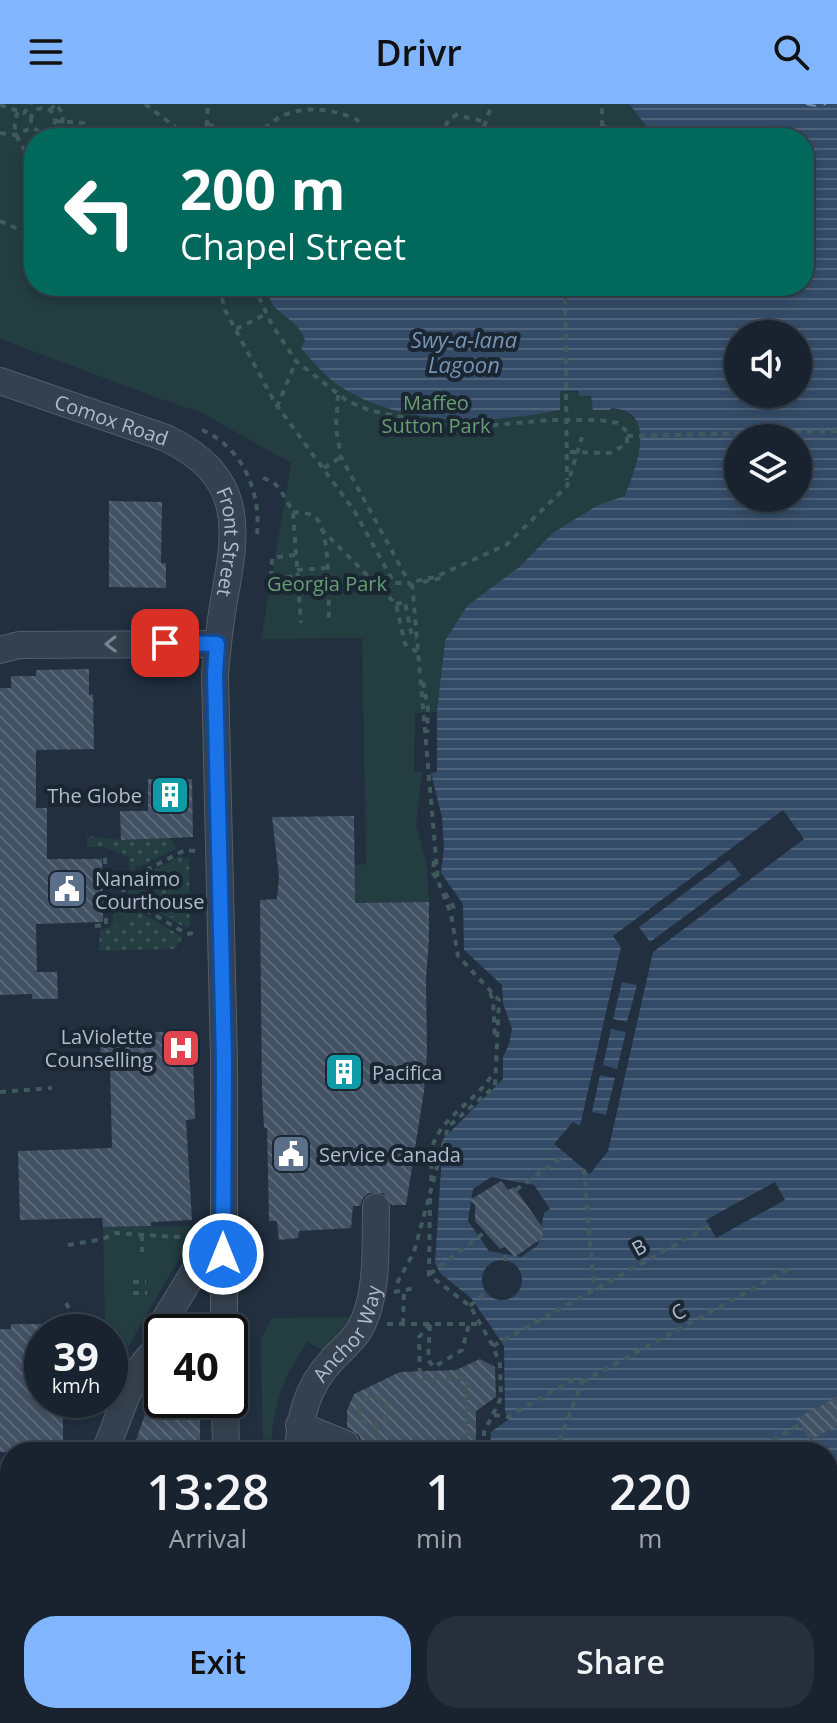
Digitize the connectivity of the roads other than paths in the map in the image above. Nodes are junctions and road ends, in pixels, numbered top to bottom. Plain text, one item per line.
1 (0, 381) edge
2 (215, 475) joint
3 (217, 644) junction
4 (0, 650) edge
5 (376, 1207) dead end
6 (200, 1262) dead end
7 (168, 1314) edge
8 (224, 1314) edge
9 (144, 1364) edge
10 (219, 1418) edge
11 (299, 1425) junction
12 (108, 1442) edge
13 (224, 1442) edge
14 (298, 1442) edge
15 (341, 1442) edge

1 - 2 street, Comox Road
2 - 3 street, Front Street
3 -> 4 street
3 - 8 street, Front Street
5 - 11 street, Anchor Way
6 - 7 street
9 - 12 street
10 - 13 street
11 - 14 street, Anchor Way
11 - 15 street

